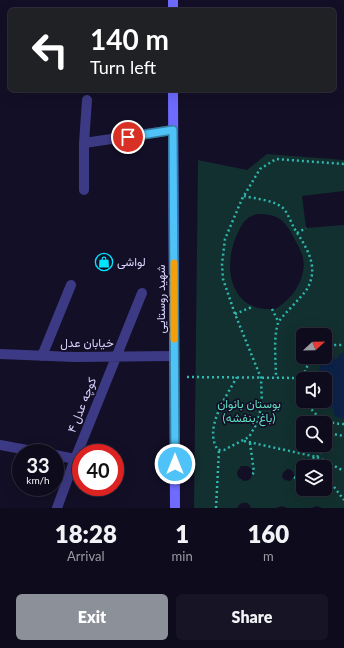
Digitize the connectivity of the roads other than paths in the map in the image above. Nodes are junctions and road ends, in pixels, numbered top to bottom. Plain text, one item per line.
1 (173, 92) edge
2 (87, 100) dead end
3 (173, 130) junction
4 (84, 143) junction
5 (84, 190) dead end
6 (71, 285) dead end
7 (142, 293) dead end
8 (0, 354) edge
9 (42, 356) junction
10 (116, 356) junction
11 (174, 356) junction
12 (81, 444) edge
13 (0, 445) edge
14 (12, 447) edge
15 (72, 467) edge
16 (57, 508) edge
17 (175, 508) edge

1 - 3 street, شهید روستایی
2 - 4 street
3 - 4 street
3 - 11 street, شهید روستایی
4 - 5 street
6 - 9 street
7 - 10 street, کوچه عدل ۴
8 - 9 street, خیابان عدل
9 - 10 street, خیابان عدل
10 - 11 street, خیابان عدل
10 - 12 street, کوچه عدل ۴
11 - 17 street, شهید روستایی
13 - 14 street
15 - 16 street, کوچه عدل ۴

